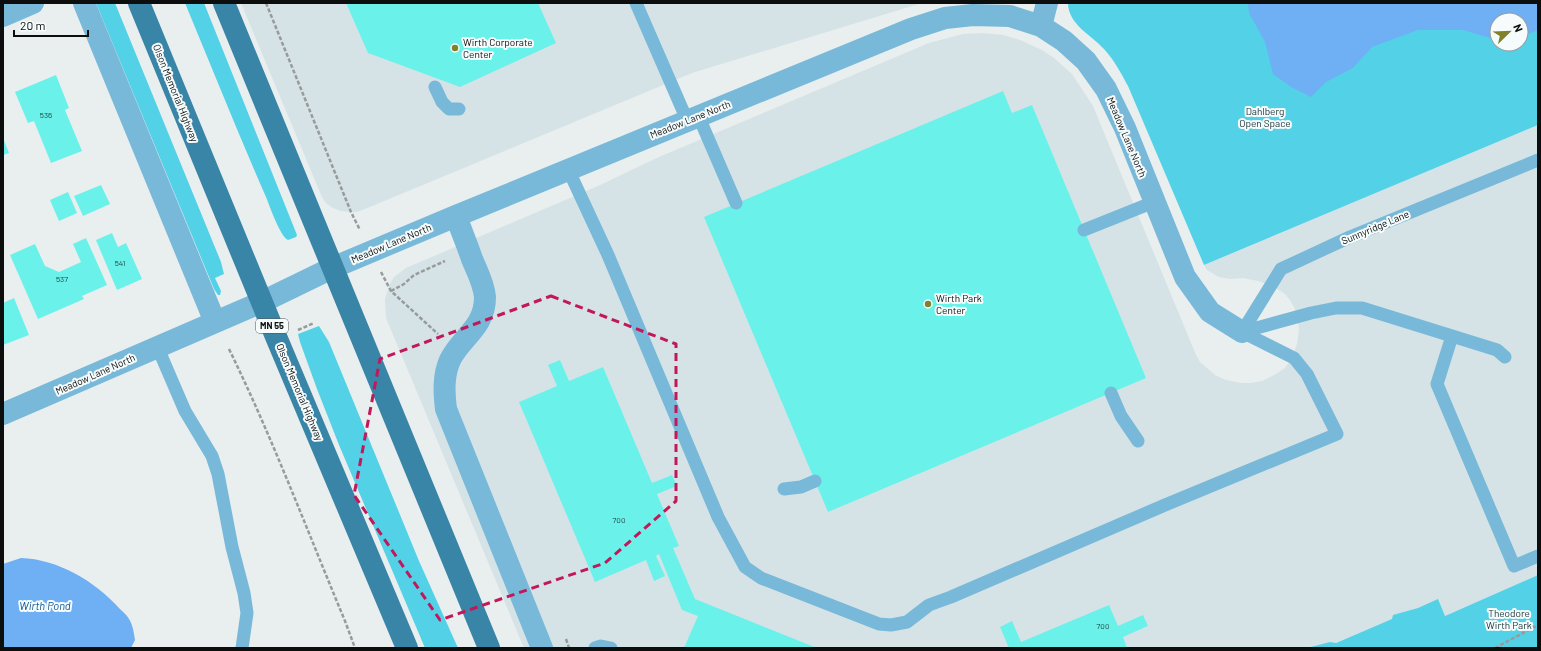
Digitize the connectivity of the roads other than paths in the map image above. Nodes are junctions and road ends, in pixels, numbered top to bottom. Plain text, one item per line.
1 (33, 3) edge
2 (84, 3) edge
3 (139, 3) edge
4 (224, 3) edge
5 (636, 3) edge
6 (1047, 3) edge
7 (3, 16) edge
8 (1041, 26) junction
9 (435, 87) dead end
10 (459, 109) dead end
11 (693, 118) junction
12 (1538, 160) edge
13 (568, 169) junction
14 (1154, 202) junction
15 (736, 203) dead end
16 (456, 216) junction
17 (1084, 230) dead end
18 (332, 268) junction
19 (262, 302) junction
20 (215, 322) junction
21 (1242, 332) junction
22 (1452, 336) junction
23 (157, 346) junction
24 (1504, 358) dead end
25 (1111, 393) dead end
26 (3, 414) edge
27 (1138, 442) dead end
28 (815, 481) dead end
29 (784, 489) dead end
30 (1538, 556) edge
31 (242, 648) edge
32 (407, 648) edge
33 (489, 648) edge
34 (542, 648) edge
35 (595, 648) edge
36 (611, 648) edge

1 - 7 street
2 - 20 street
3 - 19 main road, Olson Memorial Highway / MN 55
4 - 18 main road
5 - 11 lane
6 - 8 street
8 - 11 street, Meadow Lane North
8 - 14 street, Meadow Lane North
9 - 10 lane
11 - 13 street, Meadow Lane North
11 - 15 lane
12 - 21 lane, Sunnyridge Lane
13 - 16 street, Meadow Lane North
13 - 21 lane
14 - 17 lane
14 - 21 street, Meadow Lane North
16 - 18 street, Meadow Lane North
16 - 34 street
18 - 19 street, Meadow Lane North
18 - 33 main road
19 - 20 street, Meadow Lane North
19 - 32 main road, Olson Memorial Highway / MN 55
20 - 23 street, Meadow Lane North
21 - 22 lane
22 - 24 lane
22 - 30 lane
23 - 26 street, Meadow Lane North
23 - 31 lane
25 - 27 lane
28 - 29 lane
35 - 36 lane

